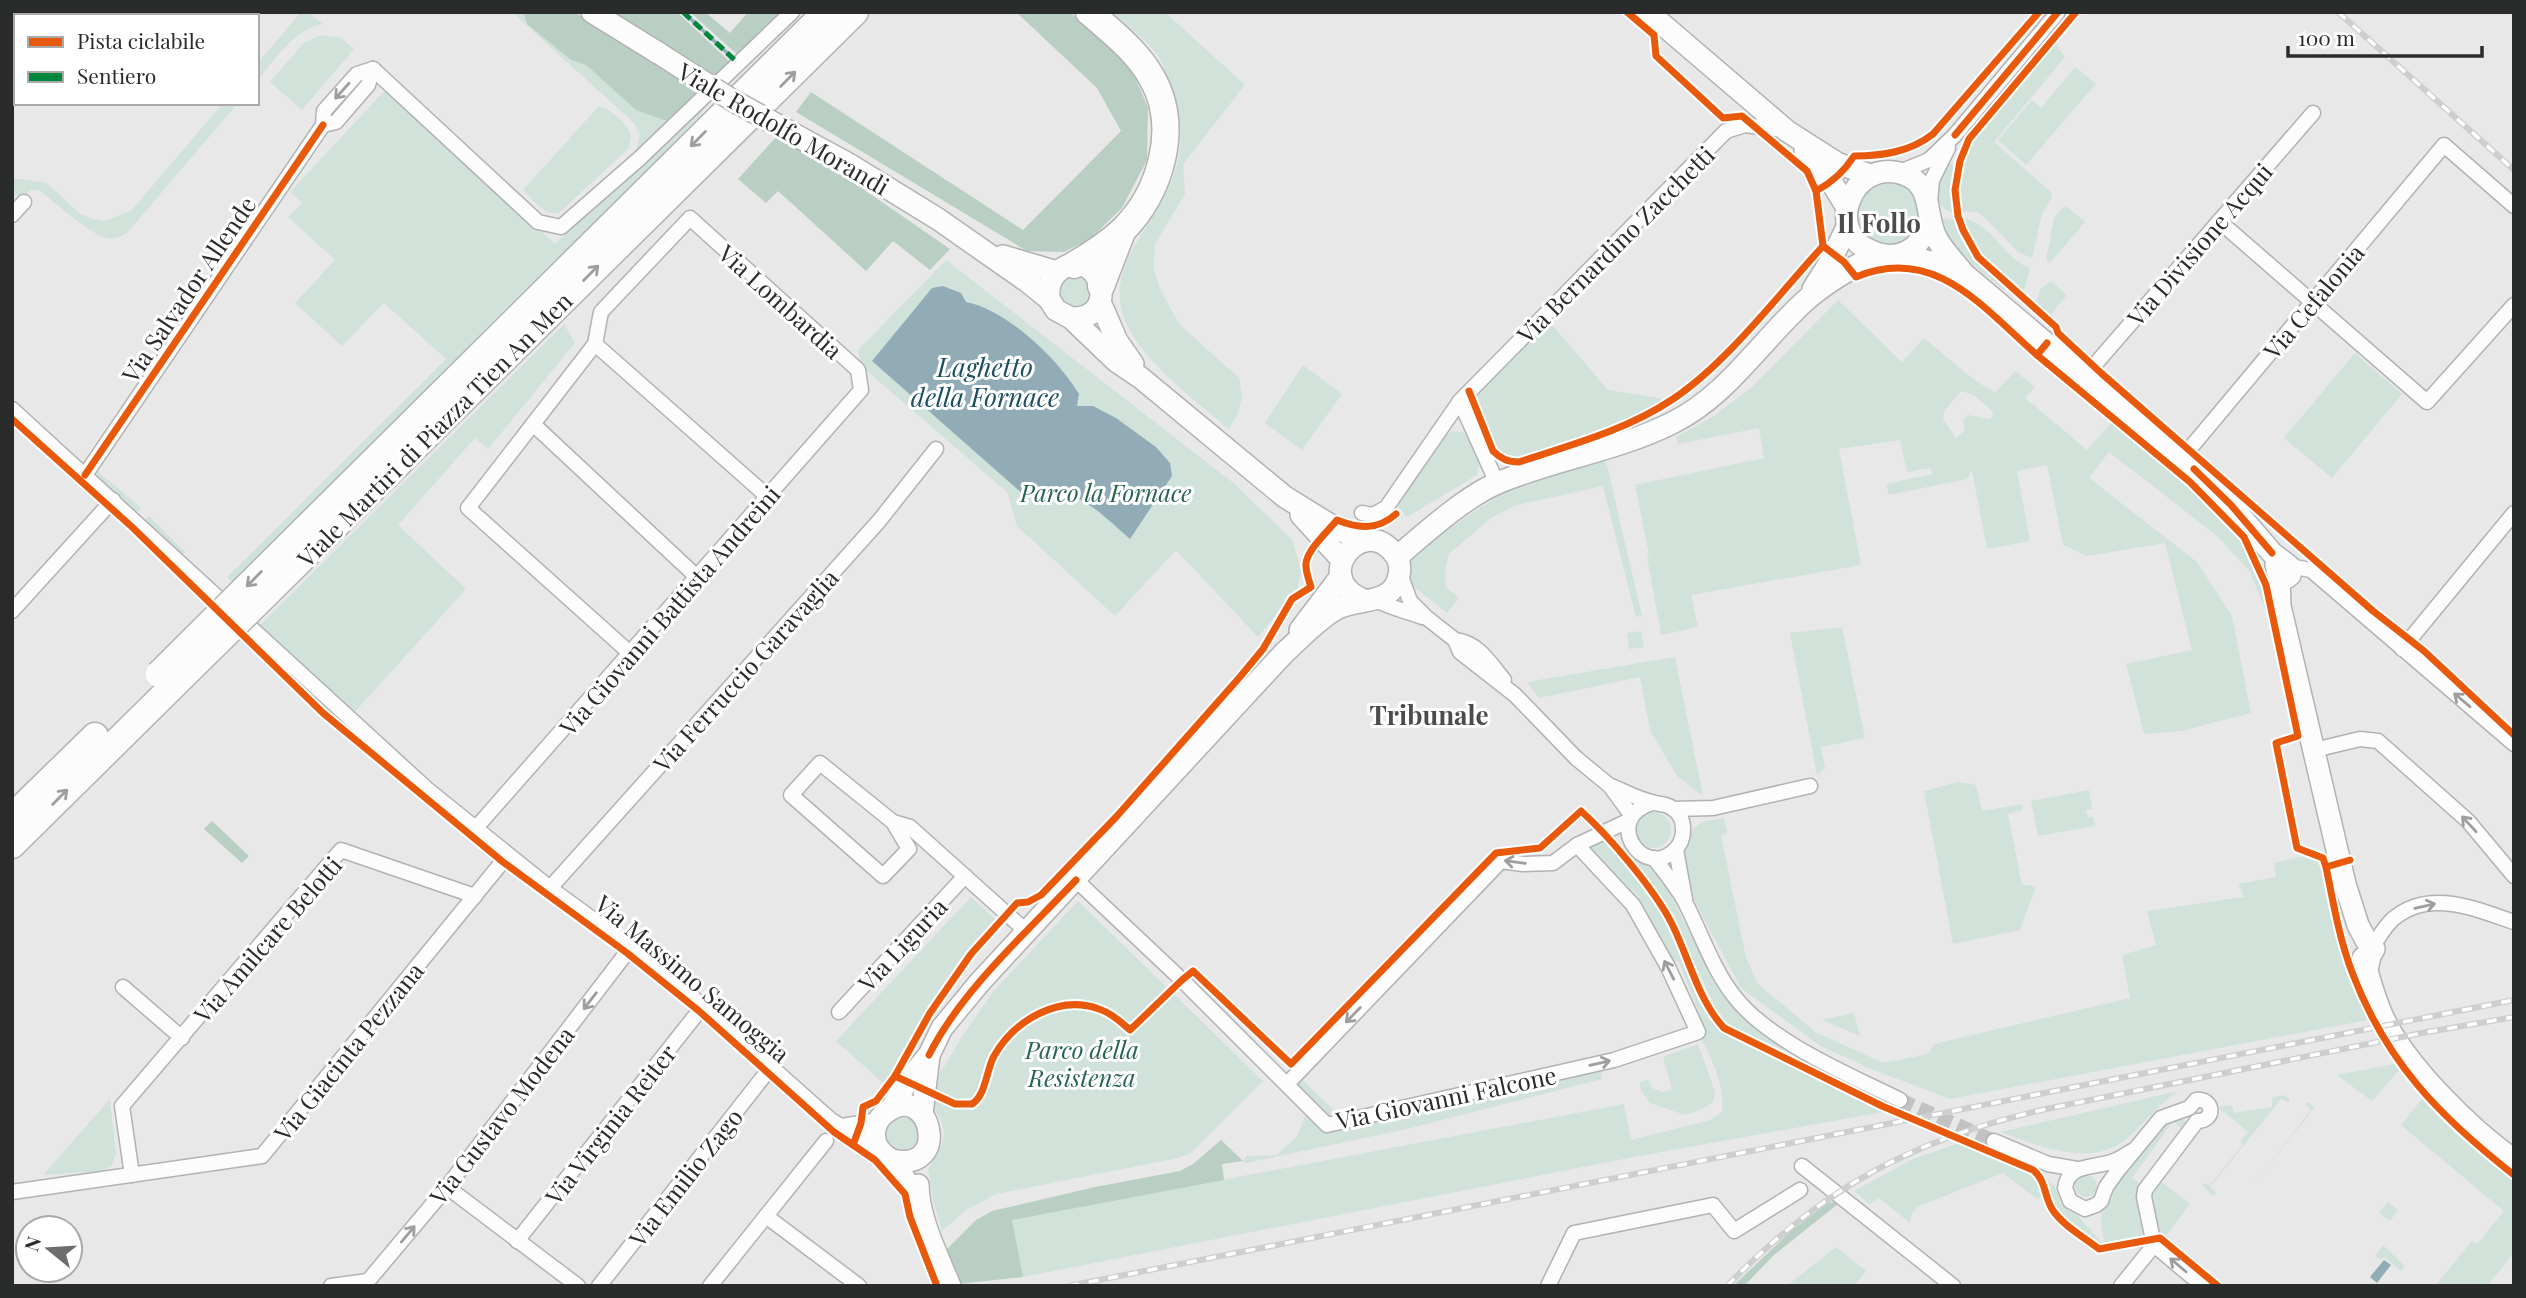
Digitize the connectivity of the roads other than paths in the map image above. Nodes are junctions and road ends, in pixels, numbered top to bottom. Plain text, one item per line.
1 (592, 12) edge
2 (792, 12) edge
3 (810, 12) edge
4 (826, 12) edge
5 (855, 12) edge
6 (1089, 12) edge
7 (1648, 12) edge
8 (2058, 12) edge
9 (764, 74) junction
10 (2313, 113) dead end
11 (1788, 132) junction
12 (1955, 135) junction
13 (1897, 173) junction
14 (1870, 175) junction
15 (24, 202) dead end
16 (2514, 206) edge
17 (1930, 212) junction
18 (12, 215) edge
19 (1847, 216) junction
20 (2219, 221) junction
21 (1123, 230) junction
22 (975, 246) junction
23 (1887, 255) junction
24 (1065, 268) junction
25 (1964, 274) junction
26 (1101, 294) junction
27 (1049, 299) junction
28 (1805, 301) junction
29 (2312, 302) junction
30 (2514, 305) edge
31 (1071, 318) junction
32 (594, 344) junction
33 (2085, 376) junction
34 (1141, 378) junction
35 (861, 390) joint
36 (1460, 401) junction
37 (12, 409) edge
38 (533, 424) junction
39 (936, 449) dead end
40 (2182, 458) junction
41 (85, 475) junction
42 (1497, 482) junction
43 (768, 497) junction
44 (1285, 497) junction
45 (113, 500) junction
46 (1362, 513) dead end
47 (2514, 513) edge
48 (310, 538) junction
49 (1386, 553) junction
50 (2282, 567) junction
51 (1341, 568) junction
52 (698, 578) junction
53 (1370, 600) junction
54 (12, 611) edge
55 (1427, 618) junction
56 (2402, 649) junction
57 (1285, 652) junction
58 (631, 654) junction
59 (166, 680) junction
60 (2514, 744) edge
61 (2314, 750) junction
62 (1610, 786) junction
63 (1810, 786) dead end
64 (1652, 803) junction
65 (1713, 807) junction
66 (1673, 809) junction
67 (12, 817) edge
68 (1631, 818) junction
69 (893, 822) junction
70 (1683, 824) junction
71 (475, 829) junction
72 (1602, 833) junction
73 (1629, 836) junction
74 (12, 845) edge
75 (1577, 845) junction
76 (1676, 850) junction
77 (508, 855) junction
78 (1654, 858) junction
79 (965, 876) junction
80 (2514, 876) edge
81 (1076, 880) junction
82 (551, 888) junction
83 (475, 896) junction
84 (1686, 904) junction
85 (2514, 922) edge
86 (1027, 932) junction
87 (631, 947) junction
88 (2366, 949) junction
89 (123, 987) dead end
90 (703, 1006) junction
91 (839, 1012) dead end
92 (182, 1038) junction
93 (929, 1055) junction
94 (772, 1067) junction
95 (1287, 1084) junction
96 (1900, 1100) tunnel mouth
97 (885, 1114) junction
98 (922, 1114) junction
99 (842, 1126) junction
100 (826, 1141) dead end
101 (1994, 1141) tunnel mouth
102 (2132, 1151) junction
103 (885, 1154) junction
104 (918, 1157) junction
105 (2514, 1160) edge
106 (2045, 1163) junction
107 (1802, 1166) dead end
108 (2083, 1168) junction
109 (132, 1175) junction
110 (2065, 1185) junction
111 (447, 1187) junction
112 (2106, 1187) junction
113 (1800, 1190) dead end
114 (12, 1192) edge
115 (918, 1200) junction
116 (766, 1216) junction
117 (517, 1241) junction
118 (2154, 1245) junction
119 (371, 1283) edge
120 (331, 1286) edge
121 (578, 1286) edge
122 (599, 1286) edge
123 (710, 1286) edge
124 (859, 1286) edge
125 (950, 1286) edge
126 (1548, 1286) edge
127 (1952, 1286) edge
128 (2121, 1286) edge
129 (2203, 1286) edge

1 - 22 main road, Viale Rodolfo Morandi, bridge
2 - 41 street, Via Salvador Allende
3 - 9 highway
4 - 9 highway, Viale Martiri di Piazza Tien An Men
48 -> 5 highway, Viale Martiri di Piazza Tien An Men
6 - 21 highway
7 - 11 main road
8 - 12 street
9 -> 48 highway, Viale Martiri di Piazza Tien An Men
10 - 20 street, Via Divisione Acqui
11 - 14 main road
11 - 19 main road
11 - 36 street, Via Bernardino Zacchetti
12 - 13 street
12 - 17 street
13 - 14 main road
13 - 17 main road
14 - 19 main road
15 - 18 street
16 - 29 street, Via Cefalonia
17 - 23 main road
17 - 25 main road
19 - 23 main road
19 - 28 main road
20 - 29 street
20 - 33 street, Via Divisione Acqui
21 - 24 highway
21 - 26 highway
22 - 24 main road, Viale Rodolfo Morandi
22 - 27 main road, Viale Rodolfo Morandi
23 - 25 main road
23 - 28 main road
24 - 26 main road, Viale Rodolfo Morandi
24 - 27 main road
25 - 33 main road
26 - 31 main road
26 - 34 main road, Viale Rodolfo Morandi
27 - 31 main road, Viale Rodolfo Morandi
28 - 42 main road
29 - 30 street
29 - 40 street, Via Cefalonia
31 - 34 main road, Viale Rodolfo Morandi
32 - 35 street, Via Lombardia
32 - 38 street
32 - 43 street
33 - 40 main road
34 - 44 main road, Viale Rodolfo Morandi
35 - 43 street, Via Giovanni Battista Andreini
36 - 42 street
36 - 46 street, Via Bernardino Zacchetti
37 - 41 street, Via Massimo Samoggia
38 - 52 street
38 - 58 street
39 - 82 street, Via Ferruccio Garavaglia
40 - 50 main road
41 - 45 street, Via Massimo Samoggia
42 - 49 main road
43 - 52 street, Via Giovanni Battista Andreini
44 - 49 main road, Viale Rodolfo Morandi
44 - 51 main road, Viale Rodolfo Morandi
45 - 54 street
45 - 71 street, Via Massimo Samoggia
47 - 56 street
48 - 59 highway, Viale Martiri di Piazza Tien An Men, bridge
49 - 51 main road
49 - 53 main road
49 - 55 street
50 - 56 street
50 - 61 main road
51 - 53 main road
51 - 57 main road
52 - 58 street, Via Giovanni Battista Andreini
53 - 55 street
53 - 57 main road
55 - 62 street
60 -> 56 street
57 - 81 main road
58 - 71 street, Via Giovanni Battista Andreini
59 - 67 highway, Viale Martiri di Piazza Tien An Men
74 -> 59 highway, Viale Martiri di Piazza Tien An Men
80 -> 61 street
61 - 88 main road
62 - 64 street
62 - 68 street
63 - 65 street
64 - 66 street
64 - 68 street
65 - 66 street
65 - 70 street
66 - 70 street
68 - 72 street
68 - 73 street
69 - 69 street, Via Liguria
69 - 79 street, Via Liguria
70 - 76 street
71 - 77 street, Via Massimo Samoggia
72 - 73 street
72 - 75 street
73 - 78 street
75 -> 95 street
95 -> 75 street, Via Giovanni Falcone
76 - 78 street
76 - 84 street
77 - 82 street, Via Massimo Samoggia
77 - 83 street, Via Giacinta Pezzana
78 - 84 street
79 - 86 street, Via Liguria
79 - 91 street, Via Liguria
81 - 86 main road
81 - 95 street, Via Giovanni Falcone
82 - 87 street, Via Massimo Samoggia
83 - 92 street, Via Amilcare Belotti
83 - 109 street, Via Giacinta Pezzana
84 - 96 street
88 -> 85 street
86 - 93 main road
87 - 90 street, Via Massimo Samoggia
87 -> 111 street, Via Gustavo Modena
88 - 105 main road
89 - 92 street, Via Amilcare Belotti
90 - 94 street, Via Massimo Samoggia
90 - 117 street, Via Virginia Reiter
92 - 109 street, Via Amilcare Belotti
93 - 97 main road
93 - 98 main road
94 - 99 street, Via Massimo Samoggia
94 - 122 street, Via Emilio Zago
97 - 98 main road
97 - 99 street
97 - 103 main road
98 - 104 main road
99 - 103 street, Via Massimo Samoggia
100 - 116 street
101 - 106 street
102 - 108 street
102 - 112 street
102 - 118 street
103 - 104 main road
103 - 115 main road
104 - 115 main road
106 - 108 street
106 - 110 street
107 - 127 street
108 - 110 street
108 - 112 street
109 - 114 street, Via Giacinta Pezzana
110 - 112 street
111 - 117 street
119 -> 111 street, Via Gustavo Modena
113 - 126 street
115 - 125 main road
116 - 123 street
116 - 124 street
117 - 121 street
118 - 128 street
129 -> 118 street
119 - 120 street, Via Gustavo Modena

